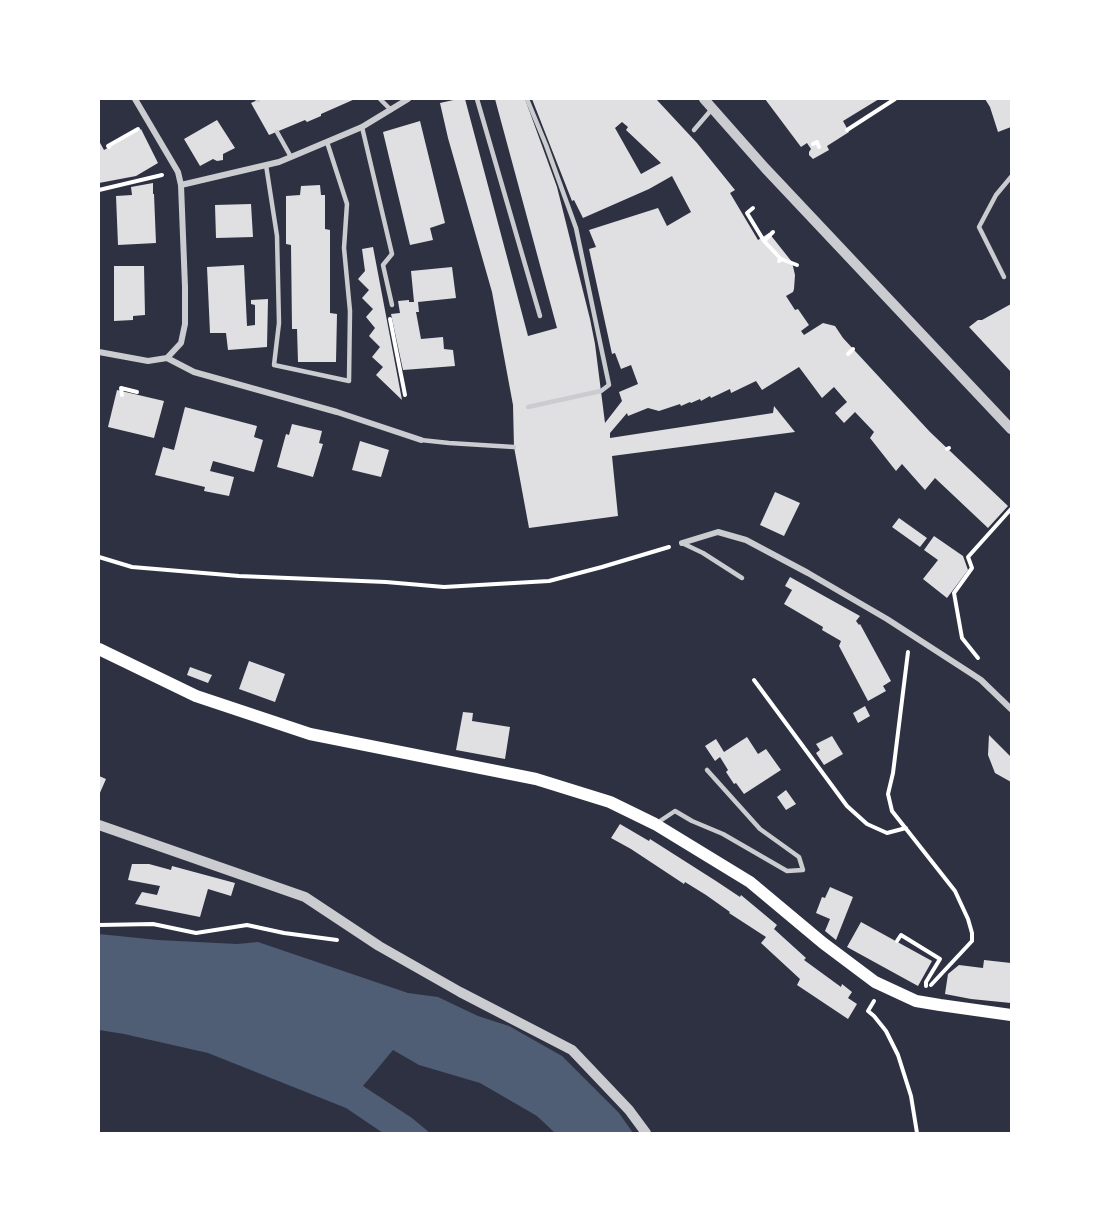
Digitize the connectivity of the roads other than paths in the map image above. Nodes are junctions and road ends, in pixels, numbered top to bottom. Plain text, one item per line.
1 (380, 99) edge
2 (408, 99) edge
3 (477, 99) edge
4 (527, 99) edge
5 (704, 99) edge
6 (137, 100) edge
7 (712, 109) junction
8 (391, 110) junction
9 (362, 127) junction
10 (694, 130) dead end
11 (277, 132) dead end
12 (327, 142) junction
13 (291, 158) junction
14 (266, 165) junction
15 (1011, 177) edge
16 (182, 185) junction
17 (1004, 278) dead end
18 (392, 305) road end
19 (540, 316) dead end
20 (99, 352) edge
21 (167, 358) junction
22 (528, 407) dead end
23 (1011, 429) edge
24 (421, 440) joint
25 (514, 447) dead end
26 (682, 543) joint
27 (742, 578) dead end
28 (99, 649) edge
29 (1011, 710) edge
30 (707, 770) dead end
31 (655, 824) junction
32 (99, 825) edge
33 (1011, 1015) edge
34 (646, 1133) edge

1 - 8 lane
2 - 8 street
3 - 19 lane
4 - 22 lane
5 - 7 street
6 - 16 street
7 - 10 lane
7 - 23 street
8 - 9 street
9 - 12 street
9 - 18 lane
11 - 13 lane
12 - 13 street
12 - 14 lane
13 - 14 street
14 - 16 street
15 - 17 lane
16 - 21 street
20 - 21 street
21 - 24 street
24 - 25 lane
26 - 27 lane
26 - 29 street
28 - 31 main road
30 - 31 lane
31 - 33 main road
32 - 34 street

